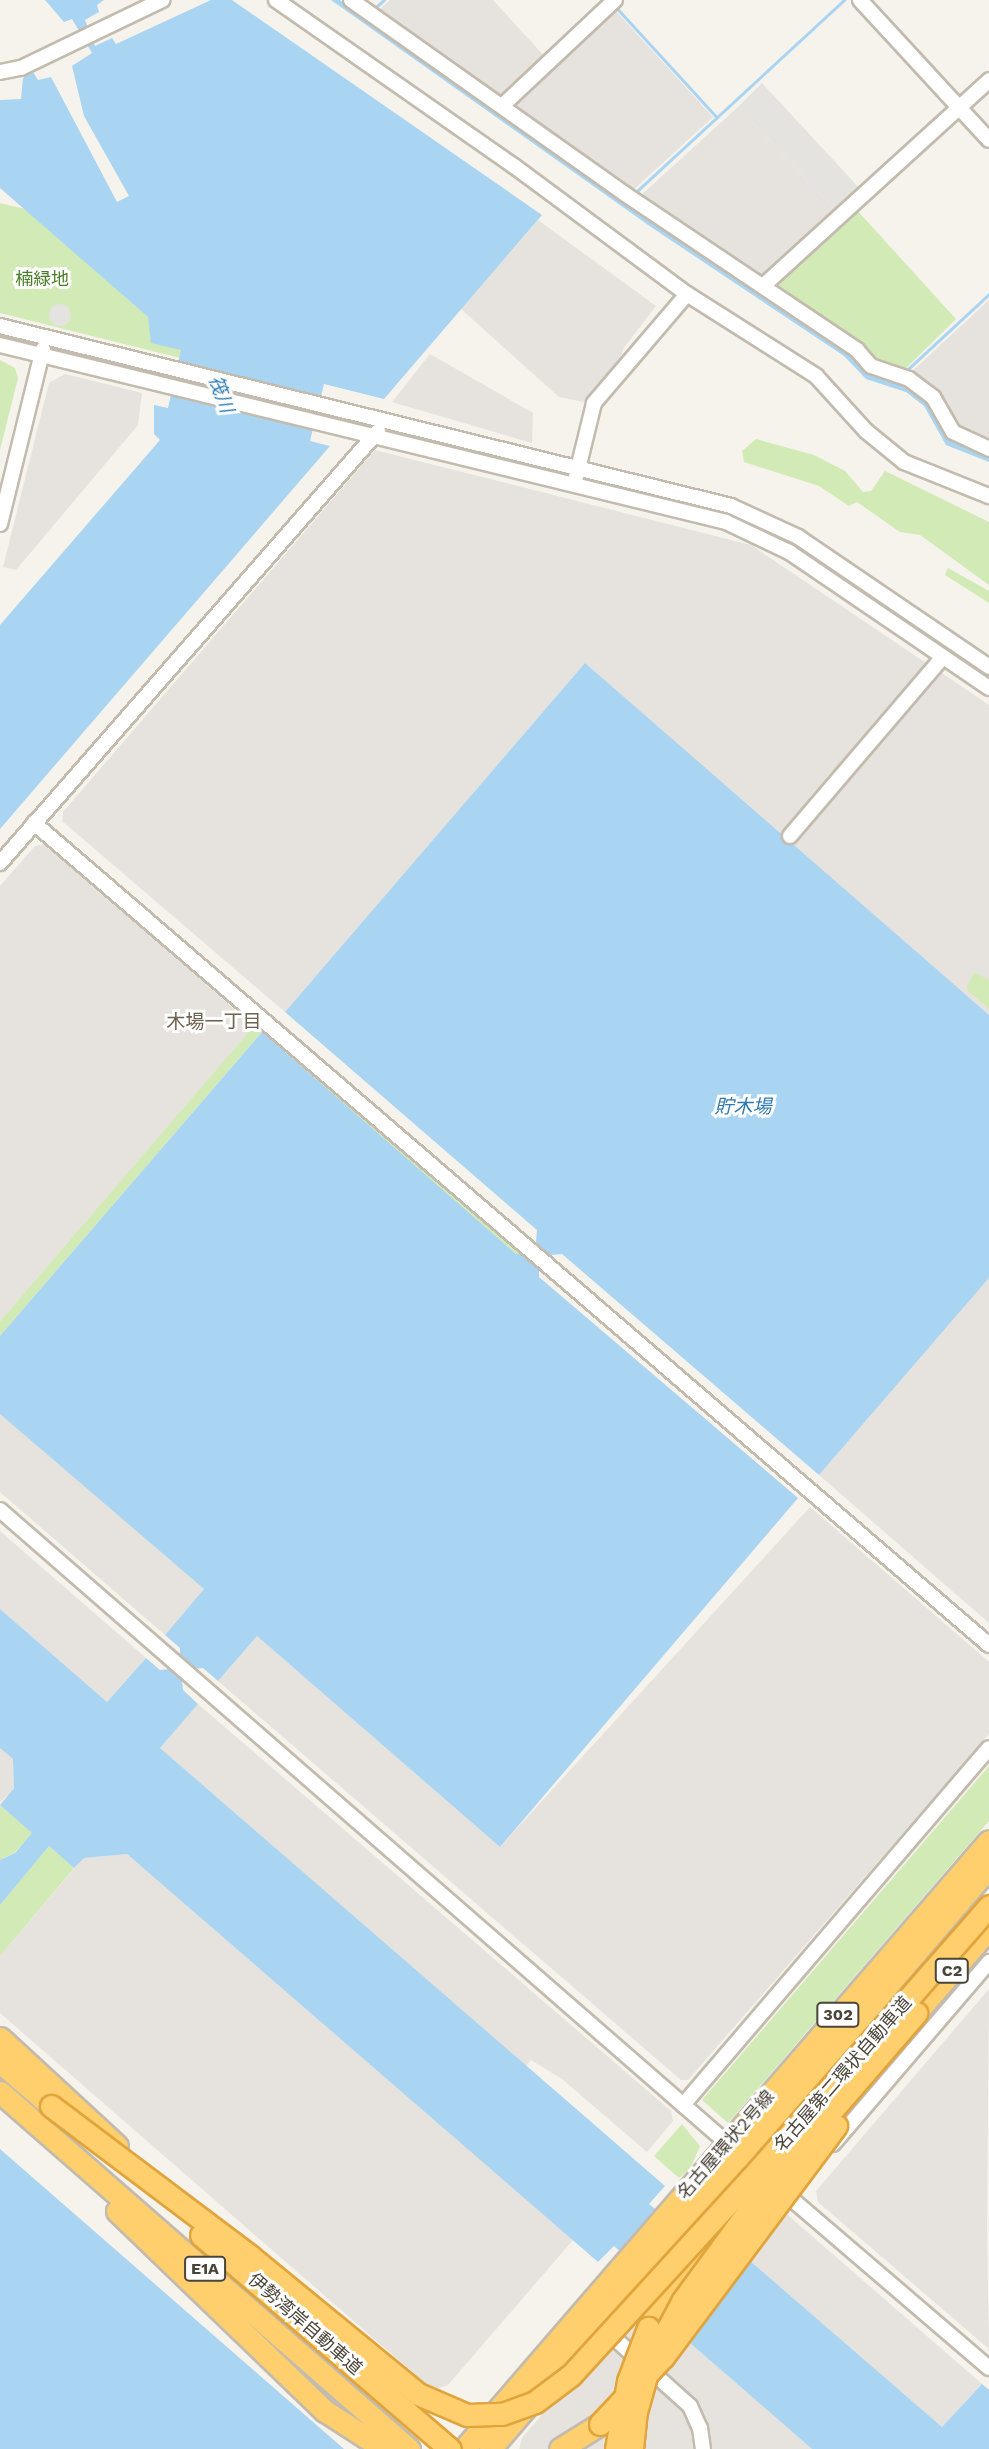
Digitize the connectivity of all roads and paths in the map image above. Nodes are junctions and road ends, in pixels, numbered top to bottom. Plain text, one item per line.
1 (162, 0) edge
2 (276, 0) edge
3 (351, 0) edge
4 (615, 0) edge
5 (860, 0) edge
6 (3, 67) edge
7 (989, 80) edge
8 (502, 106) junction
9 (959, 107) junction
10 (989, 140) edge
11 (763, 286) junction
12 (687, 294) junction
13 (0, 326) edge
14 (46, 338) junction
15 (0, 345) edge
16 (41, 356) junction
17 (379, 421) junction
18 (366, 435) junction
19 (989, 449) edge
20 (579, 468) junction
21 (575, 485) junction
22 (989, 496) edge
23 (0, 524) edge
24 (943, 657) junction
25 (989, 667) edge
26 (989, 688) edge
27 (34, 823) junction
28 (790, 836) dead end
29 (0, 863) edge
30 (0, 1510) edge
31 (989, 1645) edge
32 (989, 1748) edge
33 (989, 1841) edge
34 (989, 1867) edge
35 (989, 1906) edge
36 (989, 1928) edge
37 (989, 1962) edge
38 (916, 2013) junction
39 (0, 2038) edge
40 (0, 2062) edge
41 (0, 2092) edge
42 (0, 2105) edge
43 (683, 2105) junction
44 (51, 2106) junction
45 (734, 2150) junction
46 (752, 2177) junction
47 (789, 2196) junction
48 (175, 2202) dead end
49 (615, 2288) junction
50 (597, 2322) junction
51 (989, 2368) edge
52 (384, 2449) edge
53 (408, 2449) edge
54 (450, 2449) edge
55 (464, 2449) edge
56 (490, 2449) edge
57 (560, 2449) edge
58 (616, 2449) edge
59 (632, 2449) edge
60 (703, 2449) edge

1 - 6 street
2 - 12 street
3 - 8 street
4 - 8 street
5 - 9 street
7 - 9 street
8 - 11 street
9 - 10 street
9 - 11 street
11 - 19 street
12 - 20 street
12 - 22 street
13 - 14 street
14 - 16 street
14 - 17 street
15 - 16 street
16 - 18 street
16 - 23 street
17 - 18 street
17 - 20 street
18 - 21 street
18 - 27 street
20 - 21 street
20 - 25 street
21 - 24 street
24 - 26 street
24 - 28 street
27 - 29 street
27 - 31 street
30 - 43 street
32 - 43 street
33 - 45 highway, 名古屋環状2号線 / 302
34 - 45 highway, 名古屋環状2号線 / 302
35 - 46 highway, 名古屋第二環状自動車道 / C2, bridge
36 - 38 highway, 名古屋第二環状自動車道 / C2
37 - 47 street
38 - 57 highway, bridge
38 - 59 highway, bridge
39 - 48 highway
40 - 44 highway, 伊勢湾岸自動車道 / E1A
41 - 53 highway, 伊勢湾岸自動車道 / E1A
42 - 52 highway
43 - 45 street
44 - 46 highway, bridge
44 - 54 highway, 伊勢湾岸自動車道 / E1A, bridge
45 - 47 street
45 - 49 highway, 名古屋環状2号線 / 302
46 - 58 highway, bridge
47 - 51 street
49 - 50 highway, 名古屋環状2号線 / 302
49 - 55 highway, 名古屋環状2号線 / 302
50 - 56 highway, 名古屋環状2号線 / 302
50 - 60 street

